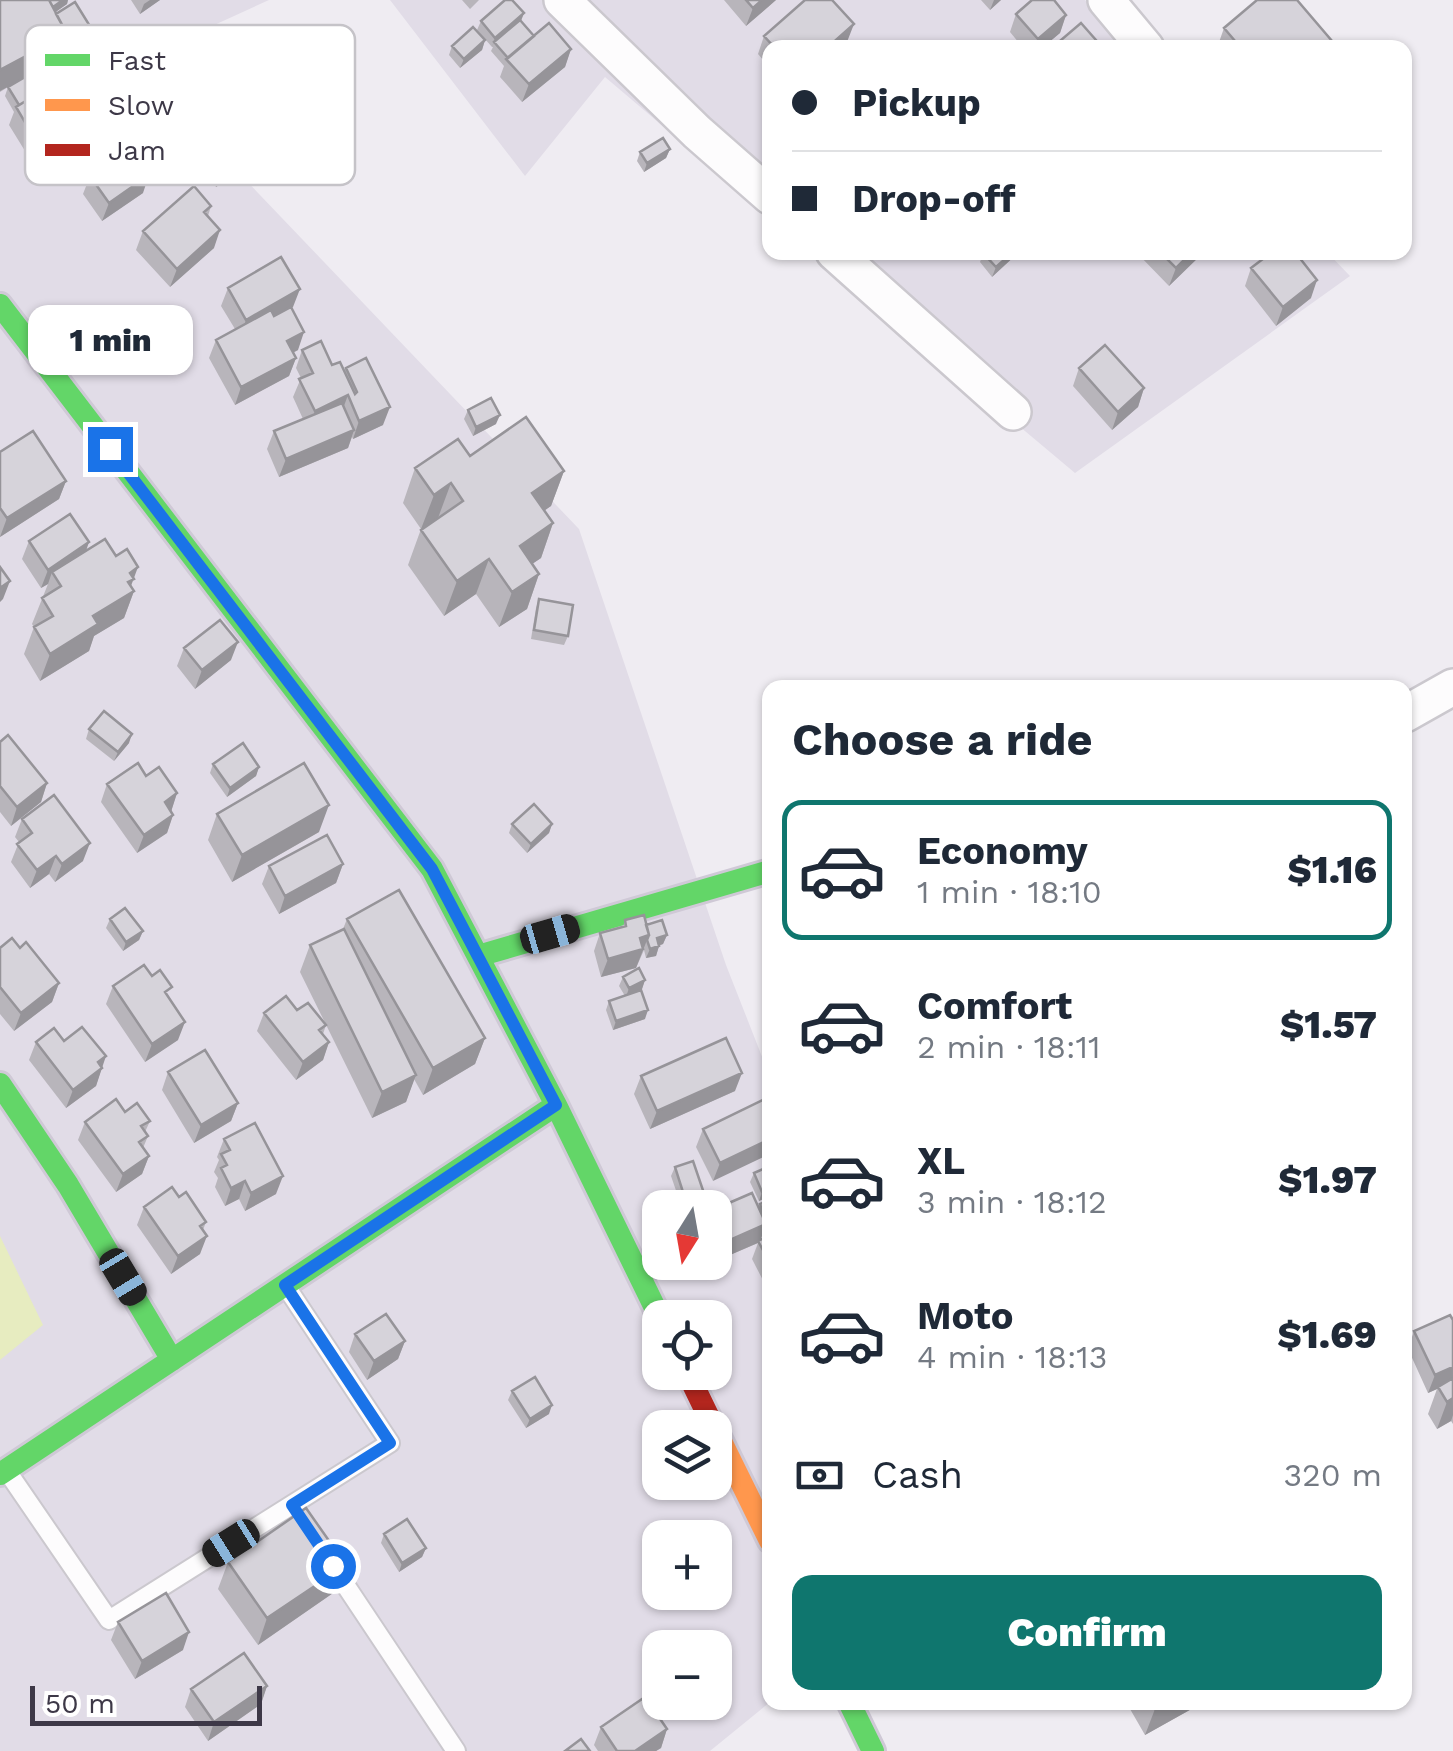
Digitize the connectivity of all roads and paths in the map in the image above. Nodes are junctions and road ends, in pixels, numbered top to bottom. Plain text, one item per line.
1 (562, 0) edge
2 (1106, 0) edge
3 (1139, 40) edge
4 (762, 189) edge
5 (843, 260) edge
6 (6, 324) edge
7 (1014, 412) dead end
8 (1453, 687) edge
9 (1412, 710) edge
10 (762, 874) edge
11 (478, 956) junction
12 (0, 1084) edge
13 (556, 1105) junction
14 (285, 1285) junction
15 (651, 1300) edge
16 (172, 1360) junction
17 (732, 1463) edge
18 (3, 1472) edge
19 (762, 1525) edge
20 (314, 1538) edge
21 (853, 1710) edge
22 (456, 1751) edge
23 (873, 1751) edge

1 - 4 street
2 - 3 street
5 - 7 street
6 - 11 main road
8 - 9 street
10 - 11 main road
11 - 13 main road
12 - 16 main road
13 - 14 main road
13 - 15 main road
14 - 16 main road
14 - 18 lane
16 - 18 main road
17 - 19 main road
20 - 22 lane
21 - 23 main road

